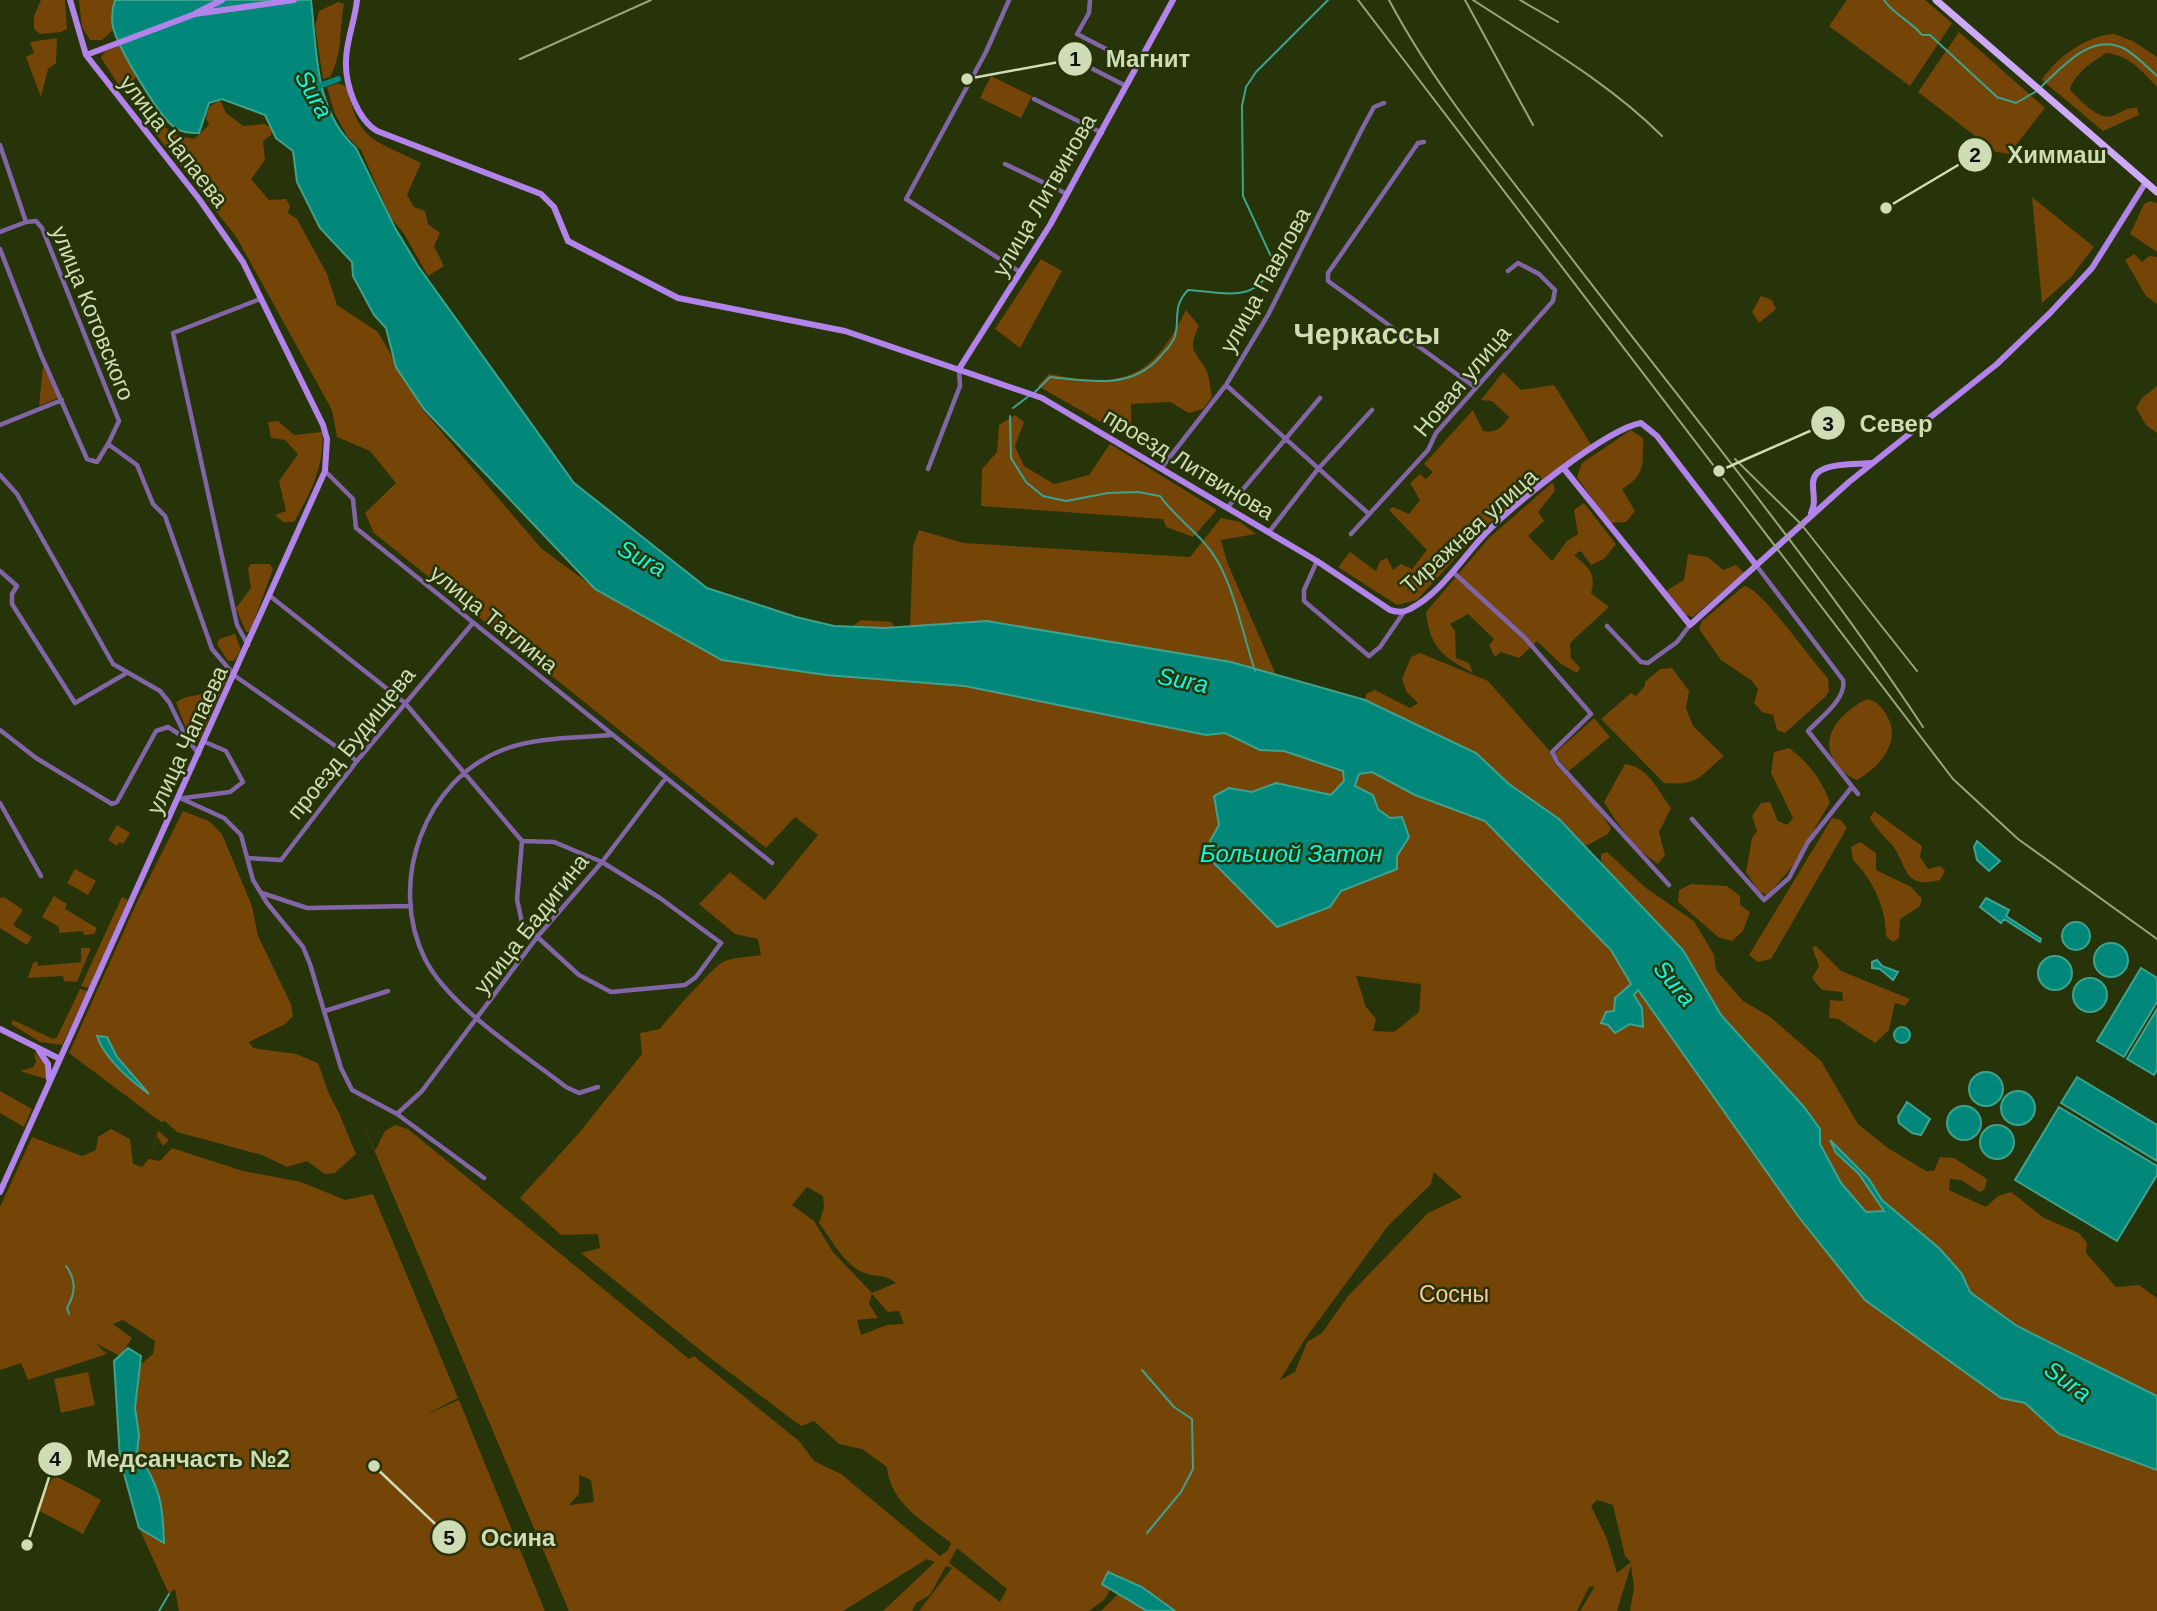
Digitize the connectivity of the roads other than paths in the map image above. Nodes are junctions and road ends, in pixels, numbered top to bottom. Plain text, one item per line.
1 (70, 0) edge
2 (222, 0) edge
3 (294, 0) edge
4 (1009, 0) edge
5 (1090, 0) edge
6 (1173, 0) edge
7 (1936, 0) edge
8 (356, 2) edge
9 (195, 15) junction
10 (86, 55) junction
11 (1137, 65) junction
12 (1089, 67) dead end
13 (1126, 86) junction
14 (1034, 99) dead end
15 (1384, 103) dead end
16 (1102, 133) junction
17 (1423, 142) dead end
18 (0, 145) edge
19 (1005, 164) dead end
20 (2146, 182) junction
21 (2157, 192) edge
22 (1068, 194) junction
23 (26, 222) junction
24 (0, 232) edge
25 (0, 249) edge
26 (1508, 271) dead end
27 (1020, 272) junction
28 (260, 299) junction
29 (959, 369) junction
30 (1226, 385) junction
31 (1476, 388) junction
32 (1320, 398) dead end
33 (62, 400) junction
34 (1372, 410) dead end
35 (0, 425) edge
36 (1285, 438) junction
37 (108, 444) junction
38 (1873, 463) junction
39 (1163, 467) junction
40 (928, 469) dead end
41 (1318, 469) junction
42 (1564, 470) junction
43 (325, 471) junction
44 (0, 475) edge
45 (1814, 489) junction
46 (1832, 497) junction
47 (1228, 507) junction
48 (1368, 514) junction
49 (1809, 517) junction
50 (1269, 532) junction
51 (1351, 534) dead end
52 (1317, 561) junction
53 (1756, 565) junction
54 (0, 571) edge
55 (1452, 572) junction
56 (270, 596) junction
57 (1390, 610) joint
58 (1404, 612) junction
59 (472, 624) junction
60 (1690, 625) junction
61 (1607, 626) dead end
62 (249, 646) junction
63 (125, 674) junction
64 (235, 676) junction
65 (405, 703) junction
66 (0, 730) edge
67 (611, 735) junction
68 (187, 739) junction
69 (205, 741) junction
70 (199, 754) junction
71 (357, 761) junction
72 (464, 773) junction
73 (665, 779) junction
74 (1851, 789) junction
75 (1858, 794) dead end
76 (180, 798) junction
77 (0, 803) edge
78 (1692, 819) dead end
79 (522, 841) junction
80 (247, 858) junction
81 (602, 863) junction
82 (772, 863) dead end
83 (41, 876) dead end
84 (1669, 885) dead end
85 (261, 893) junction
86 (409, 906) junction
87 (538, 936) junction
88 (388, 991) dead end
89 (325, 1012) junction
90 (478, 1020) junction
91 (0, 1029) edge
92 (38, 1049) junction
93 (60, 1059) junction
94 (49, 1084) junction
95 (598, 1087) dead end
96 (397, 1114) junction
97 (484, 1178) dead end
98 (0, 1192) edge

1 - 10 main road, улица Чапаева
2 - 9 main road
3 - 9 main road
4 - 27 street
5 - 11 street
6 - 11 main road, улица Литвинова
7 - 20 main road
8 - 29 main road, проезд Литвинова
9 - 10 main road
10 - 28 main road, улица Чапаева
11 - 13 main road, улица Литвинова
12 - 13 street
13 - 16 main road, улица Литвинова
14 - 16 street
15 - 30 street, улица Павлова
16 - 22 main road, улица Литвинова
17 - 31 street
18 - 23 street, улица Котовского
19 - 22 street
20 - 21 main road
20 - 38 main road
22 - 27 main road, улица Литвинова
23 - 24 street
23 - 37 street, улица Котовского
25 - 33 street
26 - 31 street, Новая улица
27 - 29 main road, улица Литвинова
28 - 43 main road, улица Чапаева
28 - 62 street
29 - 39 main road, проезд Литвинова
29 - 40 street
30 - 36 street
30 - 39 street, улица Павлова
31 - 48 street, Новая улица
32 - 36 street
33 - 35 street
33 - 37 street
34 - 41 street
36 - 41 street
36 - 47 street
37 - 64 street
38 - 45 main road
38 - 46 main road
39 - 47 main road, проезд Литвинова
41 - 48 street
41 - 50 street
42 - 53 main road, Тиражная улица
42 - 55 main road, Тиражная улица
42 - 60 main road
43 - 56 main road, улица Чапаева
43 - 59 street, улица Татлина
44 - 63 street
45 - 46 main road
45 - 49 main road
46 - 49 main road
47 - 50 main road, проезд Литвинова
48 - 51 street, Новая улица
49 - 53 main road
50 - 52 main road, проезд Литвинова
52 - 57 main road, проезд Литвинова
52 - 58 street
53 - 60 main road
53 - 74 street
54 - 63 street
55 - 58 main road, Тиражная улица
55 - 84 street
56 - 62 main road, улица Чапаева
56 - 65 street
57 - 58 main road, Тиражная улица
59 - 65 street, проезд Будищева
59 - 67 street, улица Татлина
60 - 61 street
62 - 64 main road, улица Чапаева
63 - 68 street
64 - 69 main road, улица Чапаева
64 - 71 street
65 - 71 street, проезд Будищева
65 - 72 street
66 - 68 street
67 - 72 street
67 - 73 street, улица Татлина
68 - 70 street
69 - 70 main road, улица Чапаева
69 - 76 street
70 - 76 main road, улица Чапаева
71 - 80 street, проезд Будищева
72 - 79 street
72 - 86 street
73 - 81 street, улица Бадигина
73 - 82 street, улица Татлина
74 - 75 street
74 - 78 street
76 - 80 street
76 - 93 main road, улица Чапаева
77 - 83 street
79 - 81 street
79 - 87 street
80 - 85 street
81 - 87 street, улица Бадигина
81 - 87 street
85 - 86 street
85 - 89 street
86 - 90 street
87 - 90 street, улица Бадигина
88 - 89 street
89 - 96 street
90 - 95 street
90 - 96 street, улица Бадигина
91 - 92 main road
92 - 93 main road
92 - 94 main road
93 - 94 main road, улица Чапаева
94 - 98 main road, улица Чапаева
96 - 97 street

